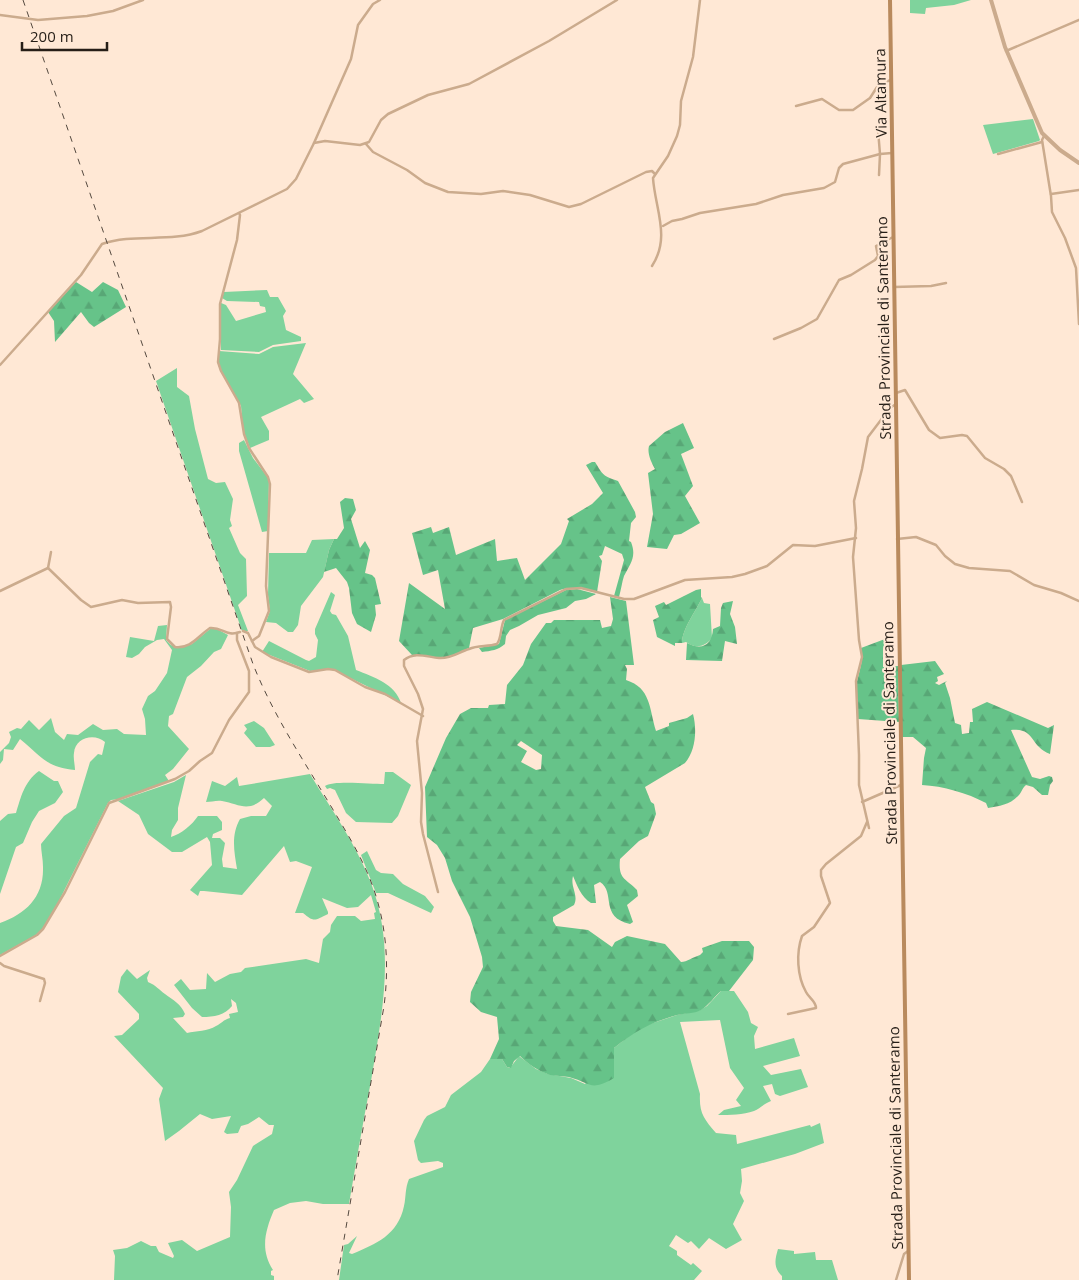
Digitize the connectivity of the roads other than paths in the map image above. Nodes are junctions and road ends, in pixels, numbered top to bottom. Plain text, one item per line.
1 (144, 0) edge
2 (380, 0) edge
3 (617, 0) edge
4 (700, 0) edge
5 (890, 0) edge
6 (991, 0) edge
7 (0, 15) edge
8 (1079, 20) edge
9 (1006, 51) junction
10 (891, 80) junction
11 (796, 106) dead end
12 (878, 130) dead end
13 (1044, 136) junction
14 (314, 142) junction
15 (1042, 142) junction
16 (366, 144) junction
17 (892, 153) junction
18 (880, 154) junction
19 (998, 154) dead end
20 (1079, 163) edge
21 (656, 174) junction
22 (879, 175) dead end
23 (892, 186) joint
24 (1079, 190) edge
25 (1051, 194) junction
26 (239, 213) junction
27 (662, 227) junction
28 (893, 237) junction
29 (652, 266) dead end
30 (946, 283) dead end
31 (894, 287) junction
32 (1079, 324) edge
33 (774, 339) dead end
34 (0, 365) edge
35 (896, 393) junction
36 (896, 404) junction
37 (1022, 502) dead end
38 (856, 538) junction
39 (897, 540) junction
40 (51, 552) dead end
41 (48, 568) junction
42 (0, 591) edge
43 (1079, 602) edge
44 (240, 632) junction
45 (252, 641) junction
46 (422, 716) junction
47 (901, 785) junction
48 (862, 802) junction
49 (867, 822) junction
50 (869, 828) dead end
51 (438, 892) dead end
52 (0, 956) edge
53 (0, 962) edge
54 (40, 1001) dead end
55 (788, 1014) dead end
56 (908, 1251) junction
57 (896, 1280) edge
58 (909, 1280) edge

1 - 7 street
2 - 14 street
3 - 16 street
4 - 21 street
5 - 10 main road, Via Altamura
6 - 9 street
8 - 9 street
9 - 13 street
10 - 11 street
10 - 17 main road, Via Altamura
12 - 18 street
13 - 15 street
13 - 20 street
14 - 16 street
14 - 26 street
15 - 19 street
15 - 25 street
16 - 21 street
17 - 18 street
17 - 23 main road, Via Altamura
18 - 22 street
18 - 27 street
21 - 27 street
23 - 28 main road, Strada Provinciale di Santeramo
24 - 25 street
25 - 32 street
26 - 34 street
26 - 45 street
27 - 29 street
28 - 31 main road, Strada Provinciale di Santeramo
28 - 33 street
30 - 31 street
31 - 35 main road, Strada Provinciale di Santeramo
35 - 36 main road, Strada Provinciale di Santeramo
35 - 37 street
36 - 38 street
36 - 39 main road, Strada Provinciale di Santeramo
38 - 46 street
38 - 48 street
39 - 43 street
39 - 47 main road, Strada Provinciale di Santeramo
40 - 41 street
41 - 42 street
41 - 44 street
44 - 45 street
44 - 52 street
45 - 46 street
46 - 51 street
47 - 48 street
47 - 56 main road, Strada Provinciale di Santeramo
48 - 49 street
49 - 50 street
49 - 55 street
53 - 54 street
56 - 57 street
56 - 58 main road, Strada Provinciale di Santeramo

